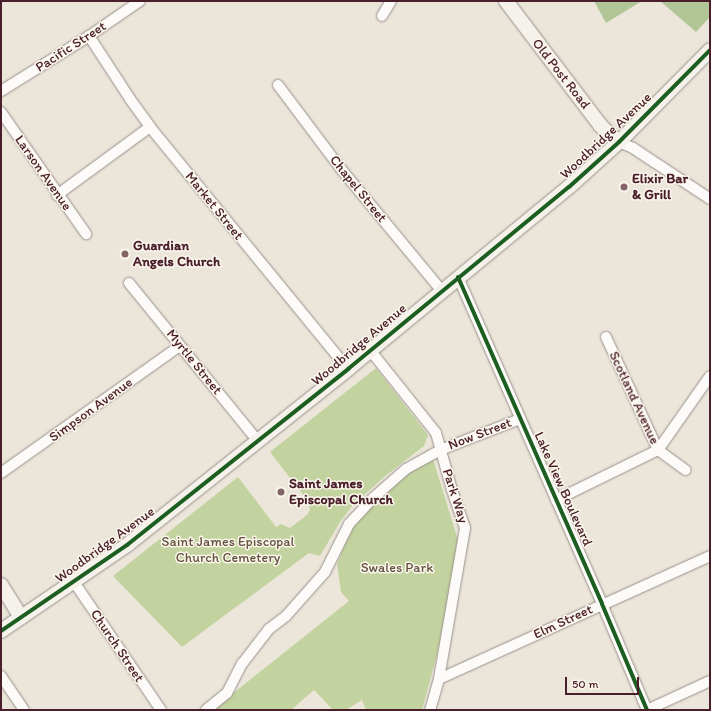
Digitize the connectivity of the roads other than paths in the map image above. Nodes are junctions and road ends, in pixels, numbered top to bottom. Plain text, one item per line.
1 (140, 1) edge
2 (391, 1) edge
3 (506, 1) edge
4 (382, 16) dead end
5 (89, 36) junction
6 (710, 50) edge
7 (278, 85) dead end
8 (1, 92) edge
9 (1, 112) edge
10 (150, 127) junction
11 (619, 142) junction
12 (57, 195) junction
13 (710, 199) edge
14 (86, 234) dead end
15 (458, 277) junction
16 (129, 283) dead end
17 (442, 291) junction
18 (606, 337) dead end
19 (180, 346) junction
20 (370, 350) junction
21 (348, 369) junction
22 (710, 376) edge
23 (520, 419) junction
24 (258, 441) junction
25 (440, 450) junction
26 (658, 450) junction
27 (686, 470) dead end
28 (1, 473) edge
29 (556, 500) junction
30 (710, 556) edge
31 (74, 582) junction
32 (1, 584) edge
33 (602, 604) junction
34 (22, 617) junction
35 (1, 631) edge
36 (1, 676) edge
37 (438, 679) junction
38 (710, 681) edge
39 (24, 710) edge
40 (161, 710) edge
41 (206, 710) edge
42 (430, 710) edge
43 (647, 710) edge

1 - 5 street, Pacific Street
2 - 4 street
3 - 11 main road, Old Post Road
5 - 8 street, Pacific Street
5 - 10 street, Market Street
6 - 11 main road, Woodbridge Avenue
7 - 17 street, Chapel Street
9 - 12 street, Larson Avenue
10 - 12 street
10 - 21 street, Market Street
11 - 13 street
11 - 15 main road, Woodbridge Avenue
12 - 14 street, Larson Avenue
15 - 17 main road, Woodbridge Avenue
15 - 23 street, Lake View Boulevard
16 - 19 street, Myrtle Street
17 - 20 main road, Woodbridge Avenue
18 - 26 street, Scotland Avenue
19 - 24 street, Myrtle Street
19 - 28 street, Simpson Avenue
20 - 21 main road, Woodbridge Avenue
20 - 25 street, Park Way
21 - 24 main road, Woodbridge Avenue
22 - 26 street
23 - 25 street, Now Street
23 - 29 street, Lake View Boulevard
24 - 31 main road, Woodbridge Avenue
25 - 37 street, Park Way
25 - 41 street, Now Street
26 - 27 street, Scotland Avenue
26 - 29 street
29 - 33 street, Lake View Boulevard
30 - 33 street, Elm Street
31 - 34 main road, Woodbridge Avenue
31 - 40 street, Church Street
32 - 34 main road
33 - 37 street, Elm Street
33 - 43 street, Lake View Boulevard
34 - 35 main road, Woodbridge Avenue
36 - 39 street
37 - 42 street, Park Way
38 - 43 street

